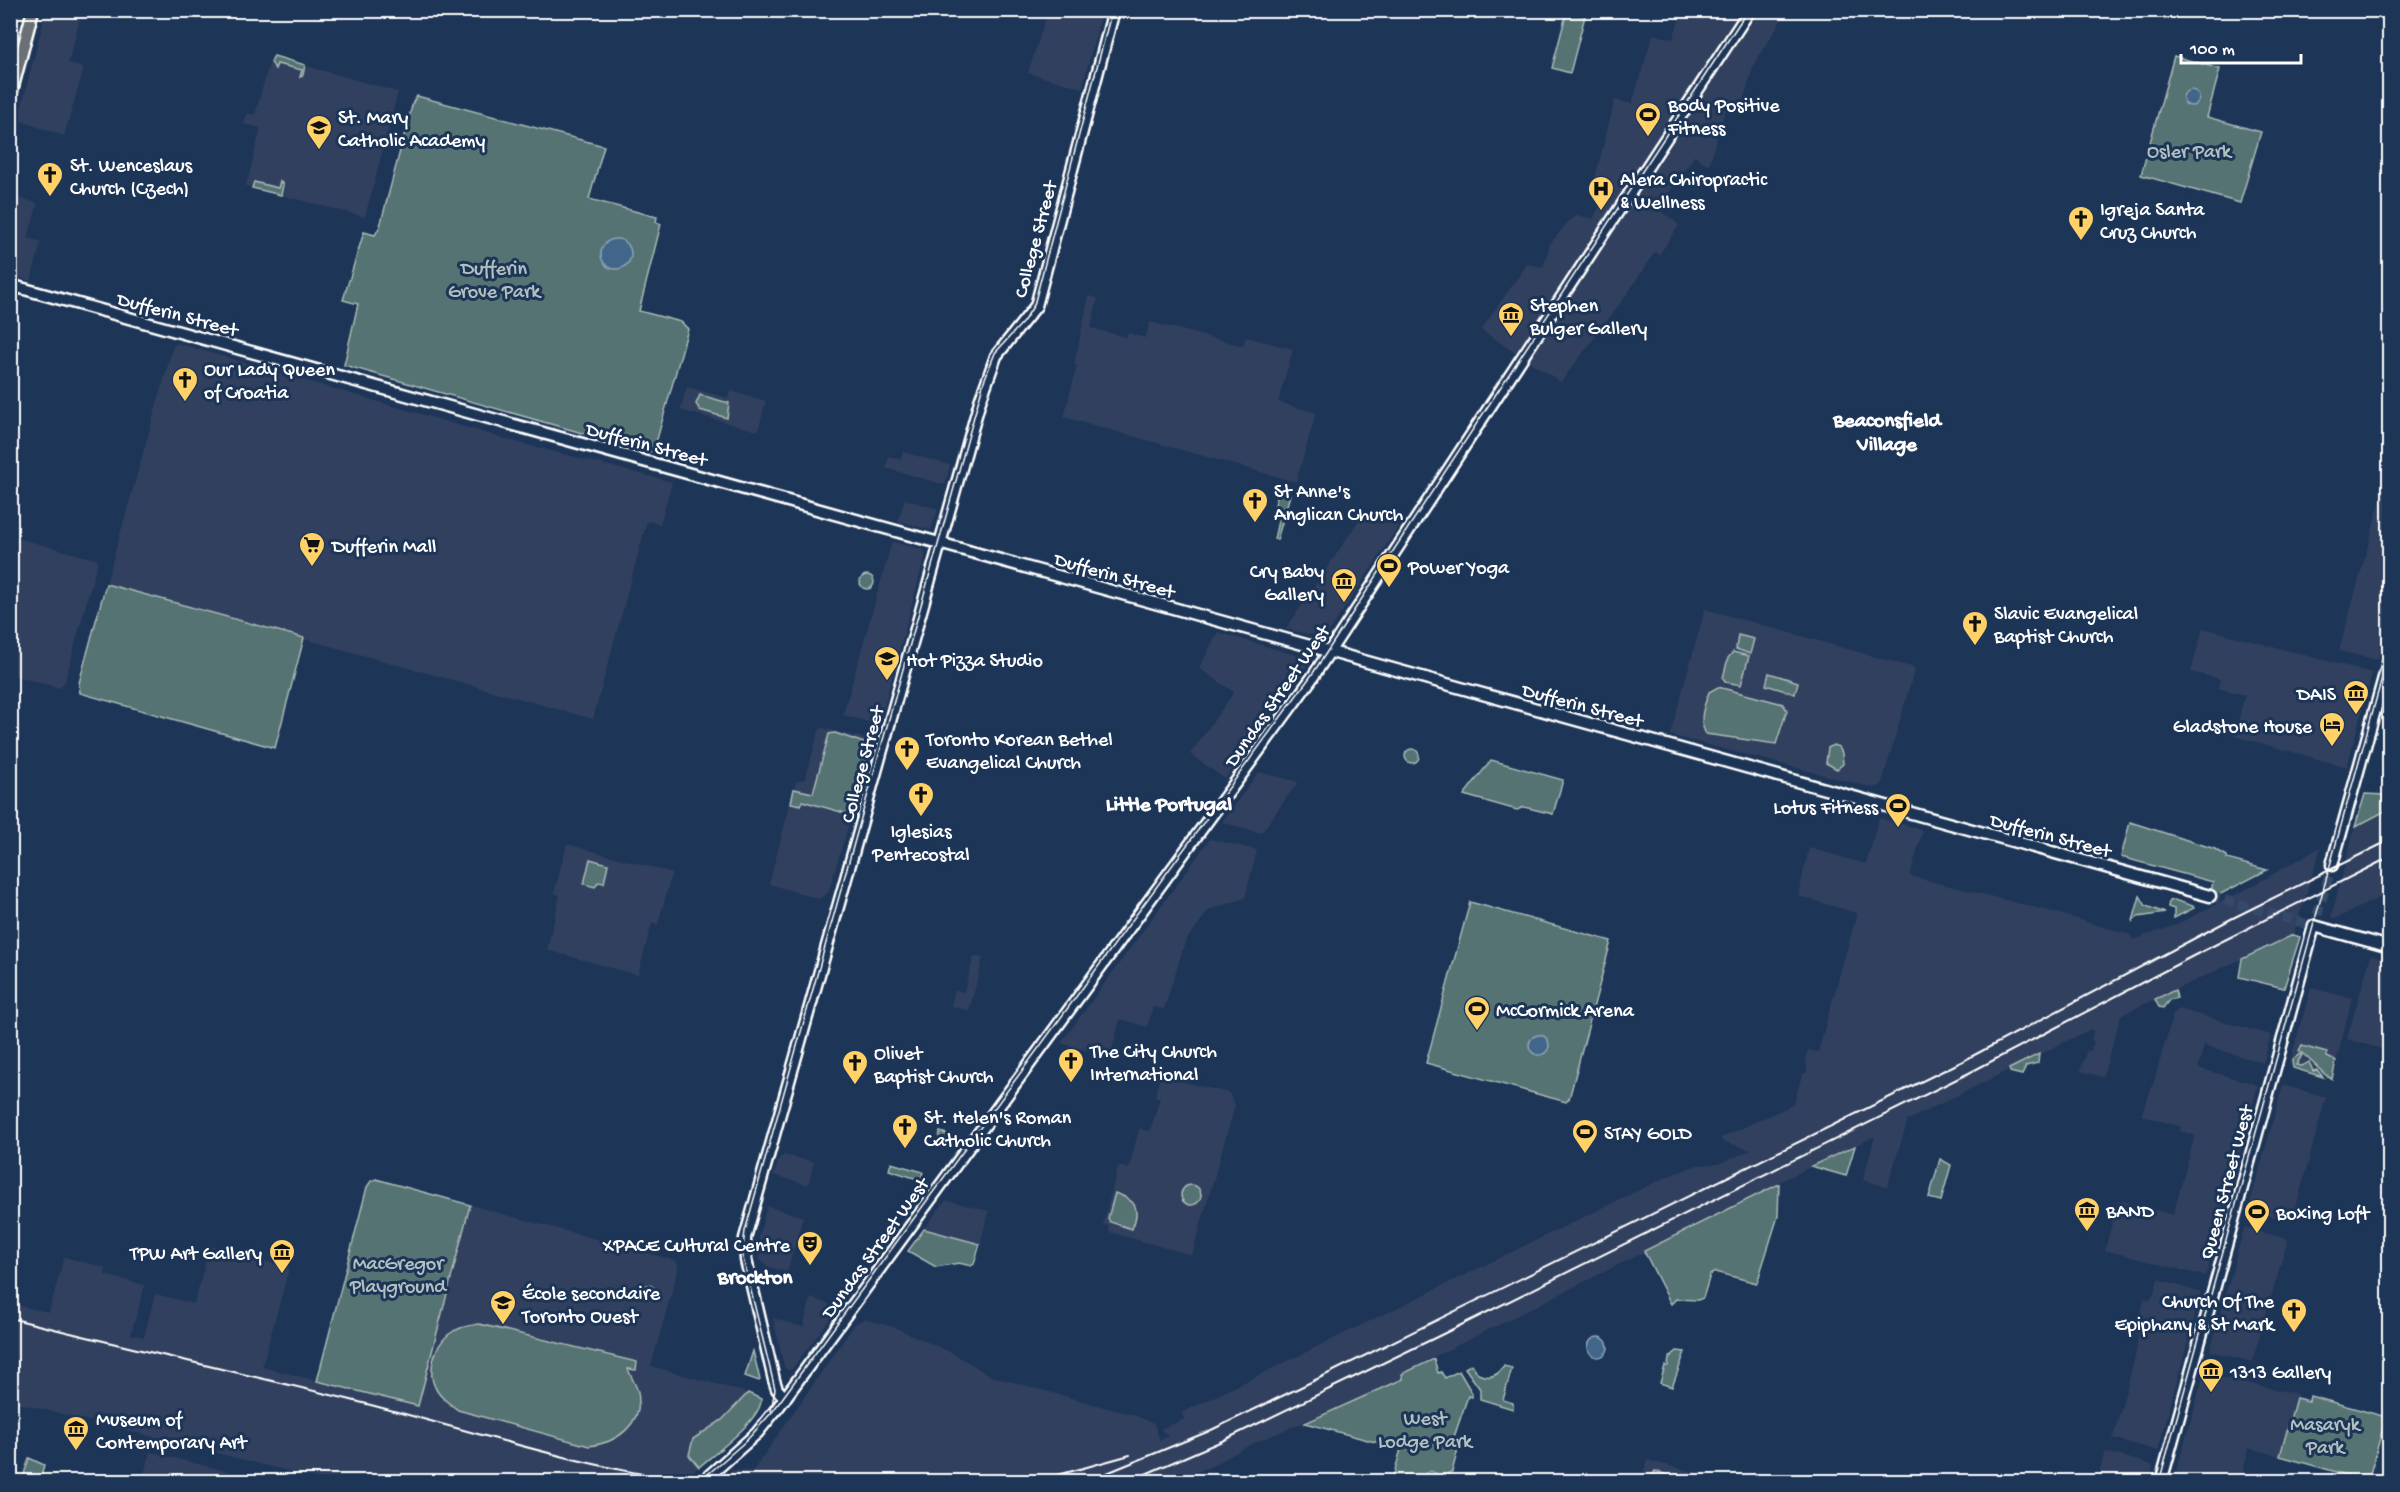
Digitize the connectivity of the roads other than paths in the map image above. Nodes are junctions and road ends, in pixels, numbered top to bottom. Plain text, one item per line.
1 (33, 10) edge
2 (1114, 10) edge
3 (1750, 10) edge
4 (10, 98) edge
5 (10, 285) edge
6 (940, 544) junction
7 (1329, 653) junction
8 (2390, 656) edge
9 (2332, 865) tunnel mouth
10 (2210, 896) tunnel mouth
11 (2390, 947) edge
12 (785, 1398) junction
13 (702, 1482) edge
14 (2161, 1482) edge

1 - 4 main road
2 - 6 main road, College Street
3 - 7 main road, Dundas Street West
5 - 6 main road, Dufferin Street
6 - 7 main road, Dufferin Street
6 - 12 main road, College Street
7 - 10 main road, Dufferin Street
7 - 12 main road, Dundas Street West
8 - 9 main road
11 - 14 main road, Queen Street West
12 - 13 main road, Dundas Street West

